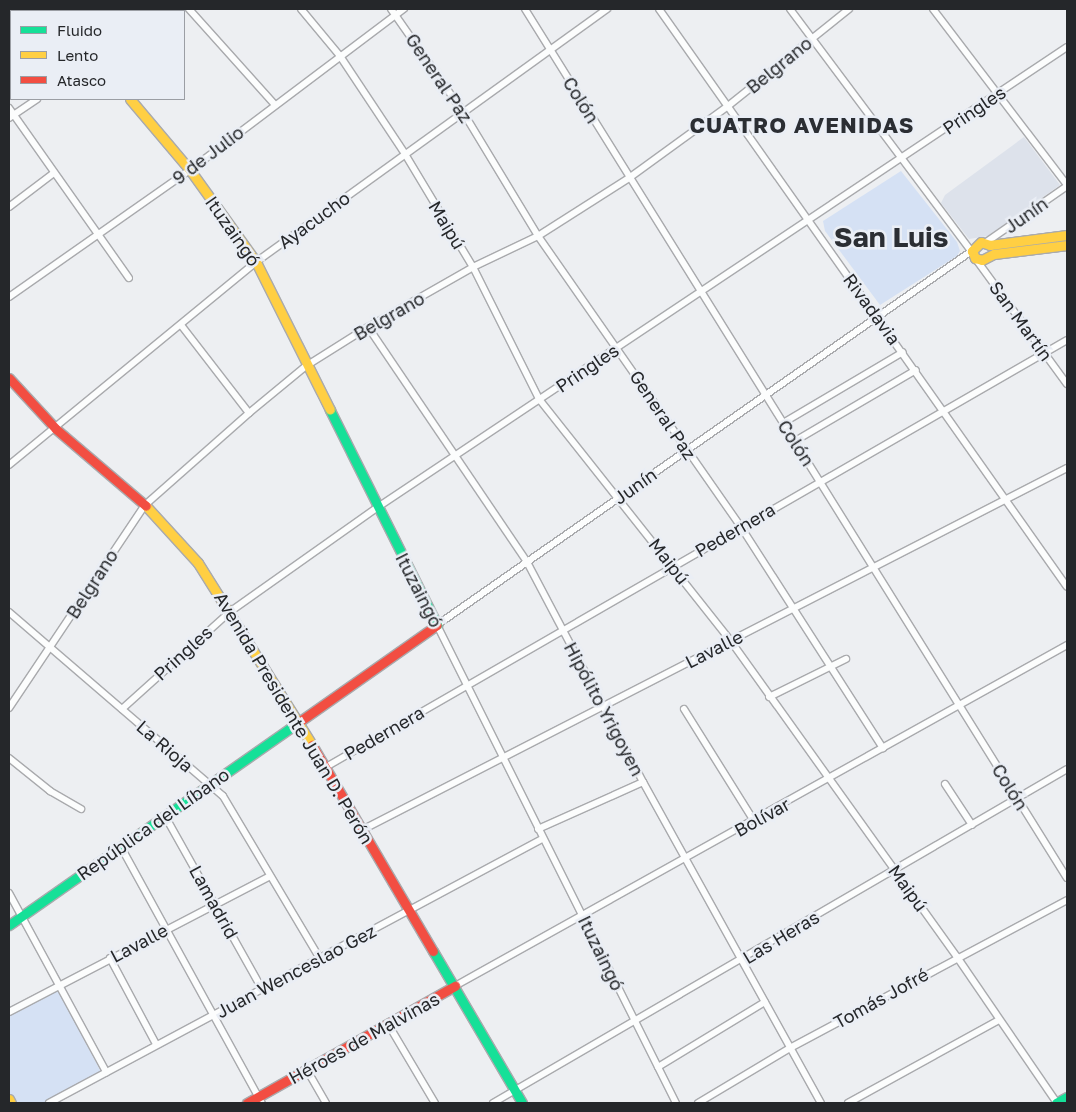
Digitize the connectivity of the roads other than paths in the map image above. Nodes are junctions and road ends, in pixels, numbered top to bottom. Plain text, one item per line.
1 (189, 9) edge
2 (301, 9) edge
3 (404, 9) edge
4 (525, 9) edge
5 (607, 9) edge
6 (658, 9) edge
7 (790, 9) edge
8 (849, 9) edge
9 (934, 9) edge
10 (393, 12) edge
11 (810, 39) junction
12 (1067, 47) edge
13 (550, 49) junction
14 (340, 56) junction
15 (999, 93) junction
16 (35, 100) edge
17 (131, 100) edge
18 (275, 105) junction
19 (728, 106) junction
20 (9, 108) edge
21 (463, 112) junction
22 (11, 116) edge
23 (405, 154) junction
24 (901, 160) junction
25 (190, 170) junction
26 (54, 172) junction
27 (629, 178) junction
28 (1067, 186) edge
29 (9, 207) edge
30 (808, 222) junction
31 (98, 234) junction
32 (1067, 235) edge
33 (538, 236) junction
34 (961, 239) junction
35 (985, 243) junction
36 (1067, 245) edge
37 (973, 254) junction
38 (256, 262) junction
39 (956, 262) junction
40 (473, 267) junction
41 (130, 278) dead end
42 (701, 293) junction
43 (9, 296) edge
44 (878, 316) junction
45 (181, 325) junction
46 (368, 327) junction
47 (1067, 340) edge
48 (616, 348) junction
49 (903, 352) junction
50 (1045, 353) junction
51 (306, 366) junction
52 (916, 370) junction
53 (9, 378) edge
54 (1067, 384) edge
55 (765, 395) junction
56 (539, 399) junction
57 (944, 410) junction
58 (249, 413) junction
59 (783, 422) junction
60 (56, 429) junction
61 (795, 441) junction
62 (686, 450) junction
63 (454, 457) junction
64 (9, 465) edge
65 (1067, 468) edge
66 (820, 480) junction
67 (618, 498) junction
68 (1006, 499) junction
69 (145, 505) junction
70 (378, 508) junction
71 (741, 527) junction
72 (527, 562) junction
73 (673, 566) junction
74 (872, 567) junction
75 (1067, 586) edge
76 (794, 608) junction
77 (230, 611) junction
78 (9, 612) edge
79 (437, 625) junction
80 (562, 630) junction
81 (730, 640) junction
82 (1067, 645) edge
83 (51, 648) junction
84 (846, 659) dead end
85 (830, 667) junction
86 (467, 685) junction
87 (770, 696) junction
88 (603, 706) junction
89 (959, 706) junction
90 (9, 708) edge
91 (122, 709) junction
92 (684, 709) dead end
93 (298, 723) junction
94 (883, 748) junction
95 (9, 758) edge
96 (503, 759) junction
97 (326, 767) junction
98 (1067, 769) edge
99 (830, 779) junction
100 (644, 782) junction
101 (209, 784) junction
102 (946, 784) dead end
103 (1018, 799) junction
104 (81, 810) dead end
105 (165, 816) junction
106 (754, 821) junction
107 (972, 825) junction
108 (538, 829) junction
109 (362, 830) junction
110 (542, 839) junction
111 (121, 847) junction
112 (686, 858) junction
113 (895, 870) junction
114 (270, 876) junction
115 (1067, 878) edge
116 (9, 893) edge
117 (1067, 900) edge
118 (216, 903) junction
119 (410, 911) junction
120 (22, 916) junction
121 (583, 916) junction
122 (9, 925) edge
123 (166, 929) junction
124 (957, 957) junction
125 (110, 958) junction
126 (320, 960) junction
127 (743, 960) junction
128 (60, 985) junction
129 (455, 986) junction
130 (262, 989) junction
131 (765, 1002) junction
132 (9, 1012) edge
133 (213, 1014) junction
134 (999, 1020) junction
135 (636, 1023) junction
136 (388, 1024) junction
137 (156, 1044) junction
138 (790, 1048) junction
139 (658, 1067) junction
140 (307, 1070) junction
141 (106, 1072) junction
142 (514, 1091) junction
143 (1067, 1097) edge
144 (9, 1099) edge
145 (260, 1100) edge
146 (11, 1103) edge
147 (49, 1103) edge
148 (247, 1103) edge
149 (326, 1103) edge
150 (435, 1103) edge
151 (493, 1103) edge
152 (522, 1103) edge
153 (676, 1103) edge
154 (698, 1103) edge
155 (821, 1103) edge
156 (848, 1103) edge
157 (1057, 1103) edge

1 - 18 street
2 - 14 street, Maipú
3 - 10 street, 9 de Julio
4 - 13 street, Colón
5 - 13 street, Ayacucho
6 - 19 street, Rivadavia
7 - 11 street, San Martín
8 - 11 street, Belgrano
9 - 15 street
10 - 14 street, 9 de Julio
10 - 21 street, General Paz
11 - 19 street, Belgrano
11 - 24 street, San Martín
12 - 15 street, Pringles
13 - 21 street, Ayacucho
13 - 27 street, Colón
14 - 18 street, 9 de Julio
14 - 23 street, Maipú
15 - 24 street, Pringles
15 - 28 street
16 - 22 street
17 - 25 street, Ituzaingó
18 - 25 street, 9 de Julio
19 - 27 street, Belgrano
19 - 30 street, Rivadavia
20 - 22 street
21 - 23 street, Ayacucho
21 - 33 street, General Paz
22 - 26 street
23 - 38 street, Ayacucho
23 - 40 street, Maipú
24 - 30 street, Pringles
24 - 34 street, San Martín
25 - 31 street, 9 de Julio
25 - 38 street, Ituzaingó
26 - 29 street
26 - 31 street
27 - 33 street, Belgrano
27 - 42 street, Colón
28 - 35 street, Junín
30 - 42 street, Pringles
30 - 44 street, Rivadavia
31 - 41 street
31 - 43 street, 9 de Julio
32 - 35 street
33 - 40 street, Belgrano
33 - 48 street, General Paz
34 - 37 street, San Martín
34 - 39 street
35 - 37 street
36 - 37 street
37 - 39 street, Junín
37 - 50 street, San Martín
38 - 45 street, Ayacucho
38 - 51 street, Ituzaingó
39 - 44 street, Junín
40 - 46 street, Belgrano
40 - 56 street, Maipú
42 - 48 street, Pringles
42 - 55 street, Colón
44 - 49 street, Rivadavia
44 - 55 street, Junín
45 - 58 street
45 - 60 street, Ayacucho
46 - 51 street, Belgrano
46 - 63 street, Hipólito Yrigoyen
47 - 50 street, Pedernera
48 - 56 street, Pringles
48 - 62 street, General Paz
49 - 52 street, Rivadavia
49 - 59 street
50 - 54 street, San Martín
50 - 57 street, Pedernera
51 - 58 street, Belgrano
51 - 70 street, Ituzaingó
52 - 57 street, Rivadavia
52 - 61 street
53 - 60 street, Avenida Presidente Juan D. Perón
55 - 59 street, Colón
55 - 62 street, Junín
56 - 63 street, Pringles
56 - 67 street, Maipú
57 - 66 street, Pedernera
57 - 68 street, Rivadavia
58 - 69 street, Belgrano
59 - 61 street, Colón
60 - 64 street, Ayacucho
60 - 69 street, Avenida Presidente Juan D. Perón
61 - 66 street, Colón
62 - 67 street, Junín
62 - 71 street, General Paz
63 - 70 street, Pringles
63 - 72 street, Hipólito Yrigoyen
65 - 68 street, Lavalle
66 - 71 street, Pedernera
66 - 74 street, Colón
67 - 72 street, Junín
67 - 73 street, Maipú
68 - 74 street, Lavalle
68 - 75 street, Rivadavia
69 - 77 street, Avenida Presidente Juan D. Perón
69 - 83 street, Belgrano
70 - 77 street, Pringles
70 - 79 street, Ituzaingó
71 - 73 street, Pedernera
71 - 76 street, General Paz
72 - 79 street, Junín
72 - 80 street, Hipólito Yrigoyen
73 - 80 street, Pedernera
73 - 81 street, Maipú
74 - 76 street, Lavalle
74 - 89 street, Colón
76 - 81 street, Lavalle
76 - 85 street, General Paz
77 - 91 street, Pringles
77 - 93 street, Avenida Presidente Juan D. Perón
78 - 83 street, La Rioja
79 - 86 street, Ituzaingó
79 - 93 street, Junín
80 - 86 street, Pedernera
80 - 88 street, Hipólito Yrigoyen
81 - 87 street, Maipú
81 - 88 street, Lavalle
82 - 89 street, Bolívar
83 - 90 street, Belgrano
83 - 91 street, La Rioja
84 - 85 street
85 - 87 street
85 - 94 street, General Paz
86 - 96 street, Ituzaingó
86 - 97 street, Pedernera
87 - 99 street, Maipú
88 - 96 street, Lavalle
88 - 100 street, Hipólito Yrigoyen
89 - 94 street, Bolívar
89 - 103 street, Colón
91 - 101 street, La Rioja
92 - 106 street
93 - 97 street, Avenida Presidente Juan D. Perón
93 - 101 street, República del Líbano
94 - 99 street, Bolívar
95 - 104 street
96 - 108 street, Ituzaingó
96 - 109 street, Lavalle
97 - 109 street, Avenida Presidente Juan D. Perón
98 - 103 street, Las Heras
99 - 106 street, Bolívar
99 - 113 street, Maipú
100 - 108 street
100 - 112 street, Hipólito Yrigoyen
101 - 105 street, República del Líbano
101 - 114 street, La Rioja
102 - 107 street
103 - 107 street, Las Heras
103 - 115 street, Colón
105 - 111 street, República del Líbano
105 - 118 street, Lamadrid
106 - 112 street, Bolívar
107 - 113 street, Las Heras
108 - 110 street, Ituzaingó
109 - 119 street, Avenida Presidente Juan D. Perón
110 - 119 street, Juan Wenceslao Gez
110 - 121 street, Ituzaingó
111 - 120 street, República del Líbano
111 - 123 street
112 - 121 street, Bolívar
112 - 127 street, Hipólito Yrigoyen
113 - 124 street, Maipú
113 - 127 street, Las Heras
114 - 118 street, Lavalle
114 - 126 street, La Rioja
116 - 120 street
117 - 124 street, Tomás Jofré
118 - 123 street, Lavalle
118 - 130 street, Lamadrid
119 - 126 street, Juan Wenceslao Gez
119 - 129 street, Avenida Presidente Juan D. Perón
120 - 122 street, República del Líbano
120 - 128 street
121 - 129 street, Bolívar
121 - 135 street, Ituzaingó
123 - 125 street, Lavalle
123 - 133 street
124 - 134 street, Maipú
124 - 138 street, Tomás Jofré
125 - 128 street, Lavalle
125 - 137 street
126 - 130 street, Juan Wenceslao Gez
127 - 131 street, Hipólito Yrigoyen
127 - 135 street, Las Heras
128 - 132 street, Lavalle
128 - 141 street
129 - 136 street, Héroes de Malvinas
129 - 142 street, Avenida Presidente Juan D. Perón
130 - 133 street, Juan Wenceslao Gez
131 - 138 street, Hipólito Yrigoyen
131 - 139 street
133 - 137 street, Juan Wenceslao Gez
133 - 145 street
134 - 156 street
134 - 157 street, Maipú
135 - 139 street, Ituzaingó
135 - 142 street, Las Heras
136 - 140 street, Héroes de Malvinas
136 - 150 street
137 - 141 street, Juan Wenceslao Gez
138 - 154 street, Tomás Jofré
138 - 155 street, Hipólito Yrigoyen
139 - 153 street, Ituzaingó
140 - 145 street, Héroes de Malvinas
140 - 149 street
141 - 147 street, Juan Wenceslao Gez
142 - 151 street, Las Heras
142 - 152 street, Avenida Presidente Juan D. Perón
143 - 157 street
144 - 146 street
145 - 148 street, Héroes de Malvinas

